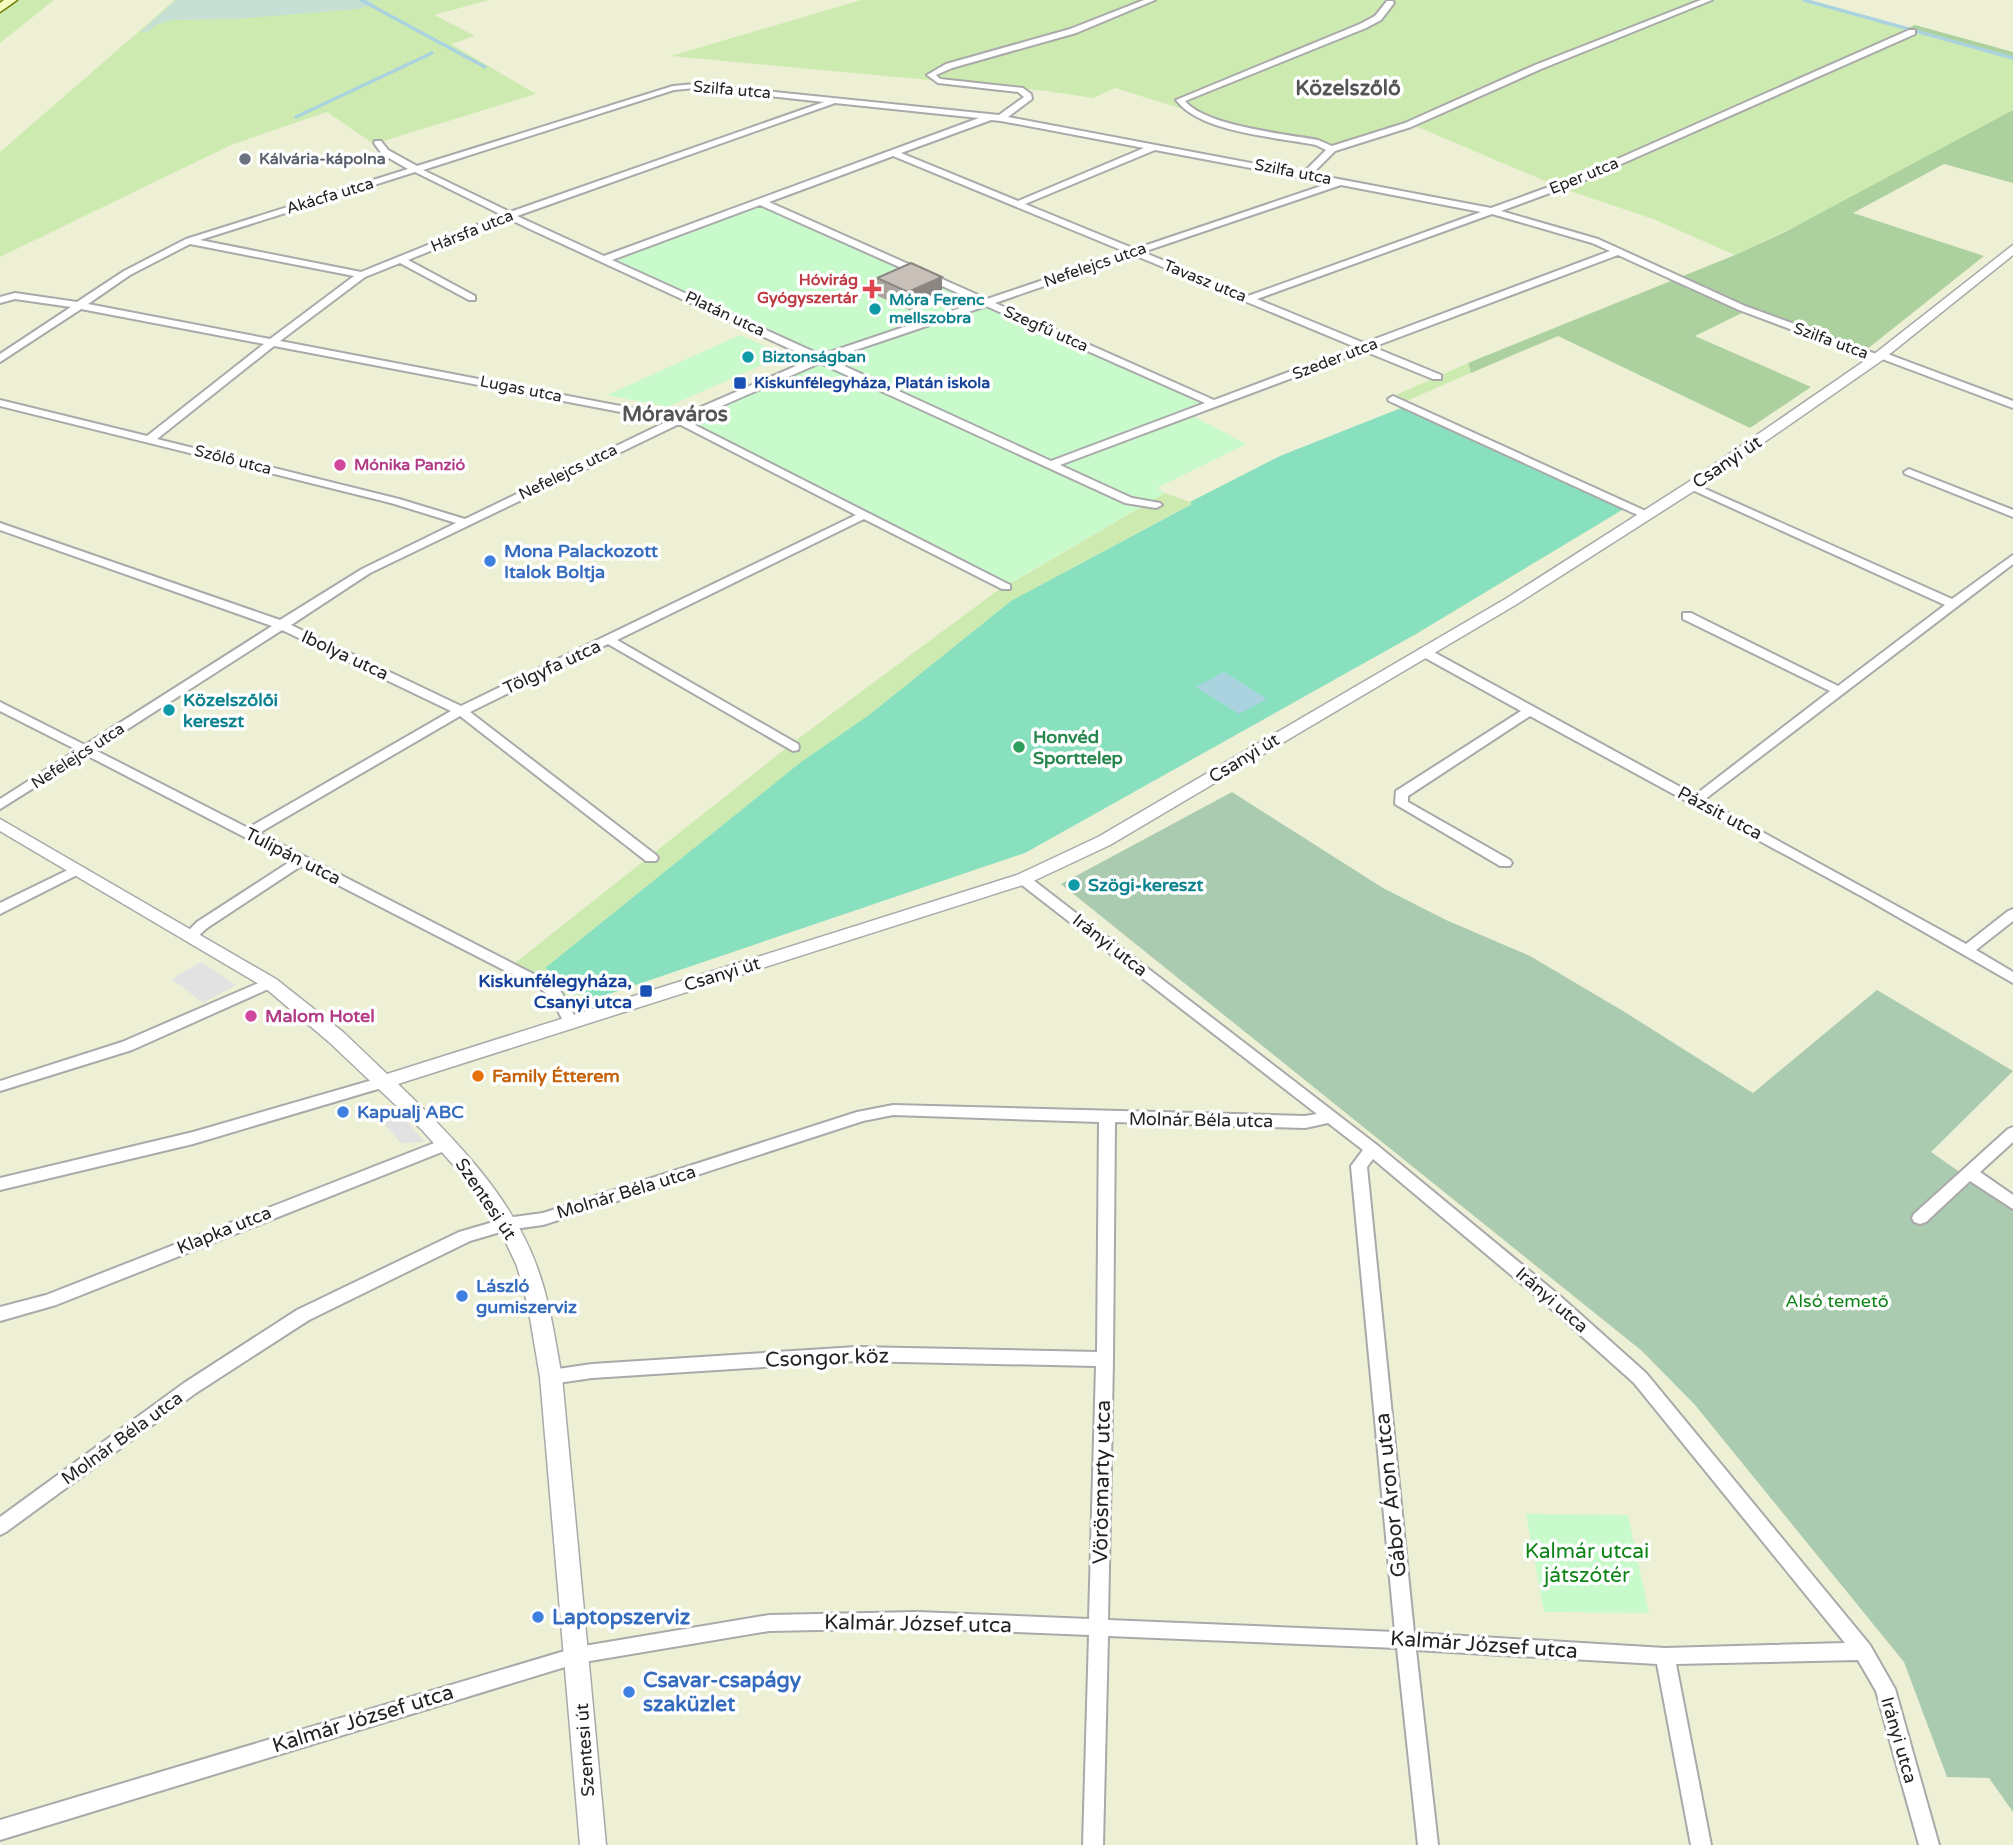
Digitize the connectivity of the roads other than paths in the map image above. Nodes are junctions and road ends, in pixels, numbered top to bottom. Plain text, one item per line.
1 (11, 0) edge
2 (1151, 0) edge
3 (1709, 0) edge
4 (1390, 3) dead end
5 (0, 9) edge
6 (1912, 32) dead end
7 (684, 86) joint
8 (837, 100) junction
9 (996, 118) junction
10 (378, 143) dead end
11 (1156, 146) junction
12 (1332, 149) junction
13 (896, 154) junction
14 (415, 170) junction
15 (1306, 174) junction
16 (1342, 182) junction
17 (761, 202) junction
18 (1018, 204) junction
19 (1492, 211) junction
20 (510, 215) junction
21 (189, 241) junction
22 (2013, 249) edge
23 (1620, 251) junction
24 (1135, 252) junction
25 (606, 259) junction
26 (401, 260) junction
27 (362, 275) junction
28 (472, 298) dead end
29 (2, 299) edge
30 (1248, 299) junction
31 (986, 302) junction
32 (79, 306) junction
33 (273, 342) junction
34 (1368, 346) junction
35 (1879, 357) junction
36 (0, 359) edge
37 (820, 359) junction
38 (1437, 377) dead end
39 (1393, 399) dead end
40 (0, 403) edge
41 (1215, 404) junction
42 (2013, 405) edge
43 (678, 420) junction
44 (150, 439) junction
45 (1050, 465) junction
46 (1909, 472) dead end
47 (1692, 486) junction
48 (1156, 505) dead end
49 (2013, 514) edge
50 (864, 515) junction
51 (1646, 516) junction
52 (464, 522) junction
53 (0, 526) edge
54 (2013, 558) edge
55 (1006, 587) dead end
56 (1953, 604) junction
57 (1687, 616) dead end
58 (282, 625) junction
59 (609, 640) junction
60 (1424, 652) junction
61 (1839, 691) junction
62 (0, 706) edge
63 (460, 711) junction
64 (1528, 712) junction
65 (793, 747) dead end
66 (89, 750) junction
67 (1696, 800) junction
68 (0, 805) edge
69 (0, 824) edge
70 (248, 834) junction
71 (651, 858) dead end
72 (301, 860) junction
73 (1505, 863) dead end
74 (76, 870) junction
75 (1023, 879) junction
76 (0, 909) edge
77 (2013, 914) edge
78 (191, 935) junction
79 (1967, 950) junction
80 (2013, 978) edge
81 (270, 983) junction
82 (571, 1022) junction
83 (383, 1082) junction
84 (0, 1086) edge
85 (1330, 1117) junction
86 (1107, 1118) junction
87 (2013, 1133) edge
88 (447, 1144) junction
89 (1372, 1149) junction
90 (1970, 1173) junction
91 (0, 1184) edge
92 (2013, 1203) edge
93 (1920, 1218) dead end
94 (507, 1224) junction
95 (0, 1314) edge
96 (1105, 1359) junction
97 (551, 1377) junction
98 (0, 1527) edge
99 (1098, 1629) junction
100 (1406, 1642) junction
101 (1864, 1651) junction
102 (578, 1655) junction
103 (1665, 1656) junction
104 (0, 1830) edge
105 (593, 1845) edge
106 (1093, 1845) edge
107 (1428, 1845) edge
108 (1701, 1845) edge
109 (1929, 1845) edge

1 - 5 main road
2 - 9 street
3 - 12 street
4 - 12 street
6 - 19 street, Eper utca
7 - 8 street, Szilfa utca
7 - 14 street, Akácfa utca
8 - 9 street, Szilfa utca
8 - 20 street, Hársfa utca
9 - 11 street, Szilfa utca
9 - 13 street
10 - 14 street, Platán utca
11 - 15 street, Szilfa utca
11 - 18 street
12 - 15 street
13 - 17 street
13 - 18 street, Tavasz utca
14 - 20 street, Platán utca
14 - 21 street, Akácfa utca
15 - 16 street, Szilfa utca
16 - 19 street, Szilfa utca
16 - 24 street, Nefelejcs utca
17 - 25 street
17 - 31 street, Szegfű utca
18 - 24 street, Tavasz utca
19 - 23 street, Szilfa utca
19 - 30 street, Eper utca
20 - 25 street, Platán utca
20 - 26 street, Hársfa utca
21 - 27 street
21 - 32 street, Akácfa utca
22 - 35 street, Csanyi út
23 - 34 street, Szeder utca
23 - 35 street, Szilfa utca
24 - 30 street, Tavasz utca
24 - 31 street, Nefelejcs utca
25 - 37 street, Platán utca
26 - 27 street, Hársfa utca
26 - 28 street
27 - 33 street, Hársfa utca
29 - 32 street, Lugas utca
30 - 34 street, Tavasz utca
31 - 37 street, Nefelejcs utca
31 - 41 street, Szegfű utca
32 - 33 street, Lugas utca
32 - 36 street, Akácfa utca
33 - 43 street, Lugas utca
33 - 44 street, Hársfa utca
34 - 38 street, Tavasz utca
34 - 41 street, Szeder utca
35 - 42 street, Szilfa utca
35 - 47 street, Csanyi út
37 - 43 street, Nefelejcs utca
37 - 45 street, Platán utca
39 - 51 street
40 - 44 street, Szőlő utca
41 - 45 street, Szeder utca
43 - 50 street, Lugas utca
43 - 52 street, Nefelejcs utca
44 - 52 street, Szőlő utca
45 - 48 street, Platán utca
46 - 49 street
47 - 51 street, Csanyi út
47 - 56 street
50 - 55 street, Lugas utca
50 - 59 street, Tölgyfa utca
51 - 60 street, Csanyi út
52 - 58 street, Nefelejcs utca
53 - 58 street, Ibolya utca
54 - 56 street
56 - 61 street
57 - 61 street
58 - 63 street, Ibolya utca
58 - 66 street, Nefelejcs utca
59 - 63 street, Tölgyfa utca
59 - 65 street
60 - 64 street, Pázsit utca
60 - 75 street, Csanyi út
61 - 67 street
62 - 66 street, Tulipán utca
63 - 70 street, Tölgyfa utca
63 - 71 street, Ibolya utca
64 - 67 street, Pázsit utca
64 - 73 street
66 - 68 street, Nefelejcs utca
66 - 70 street, Tulipán utca
67 - 79 street, Pázsit utca
69 - 74 street, Szentesi út
70 - 72 street, Tulipán utca
72 - 78 street
72 - 82 street, Tulipán utca
74 - 76 street
74 - 78 street, Szentesi út
75 - 82 street, Csanyi út
75 - 85 street, Irányi utca
77 - 79 street
78 - 81 street, Szentesi út
79 - 80 street, Pázsit utca
81 - 83 street, Szentesi út
81 - 84 street
82 - 83 street, Csanyi út
83 - 88 street, Szentesi út
83 - 91 street
85 - 86 street, Molnár Béla utca
85 - 89 street, Irányi utca
86 - 94 street, Molnár Béla utca
86 - 96 street, Vörösmarty utca
87 - 90 street
88 - 94 street, Szentesi út
88 - 95 street, Klapka utca
89 - 100 street, Gábor Áron utca
89 - 101 street, Irányi utca
90 - 92 street
90 - 93 street
94 - 97 street, Szentesi út
94 - 98 street, Molnár Béla utca
96 - 97 street, Csongor köz
96 - 99 street, Vörösmarty utca
97 - 102 street, Szentesi út
99 - 100 street, Kalmár József utca
99 - 102 street, Kalmár József utca
99 - 106 street, Vörösmarty utca
100 - 103 street, Kalmár József utca
100 - 107 street, Gábor Áron utca
101 - 103 street, Kalmár József utca
101 - 109 street, Irányi utca
102 - 104 street, Kalmár József utca
102 - 105 street, Szentesi út
103 - 108 street

